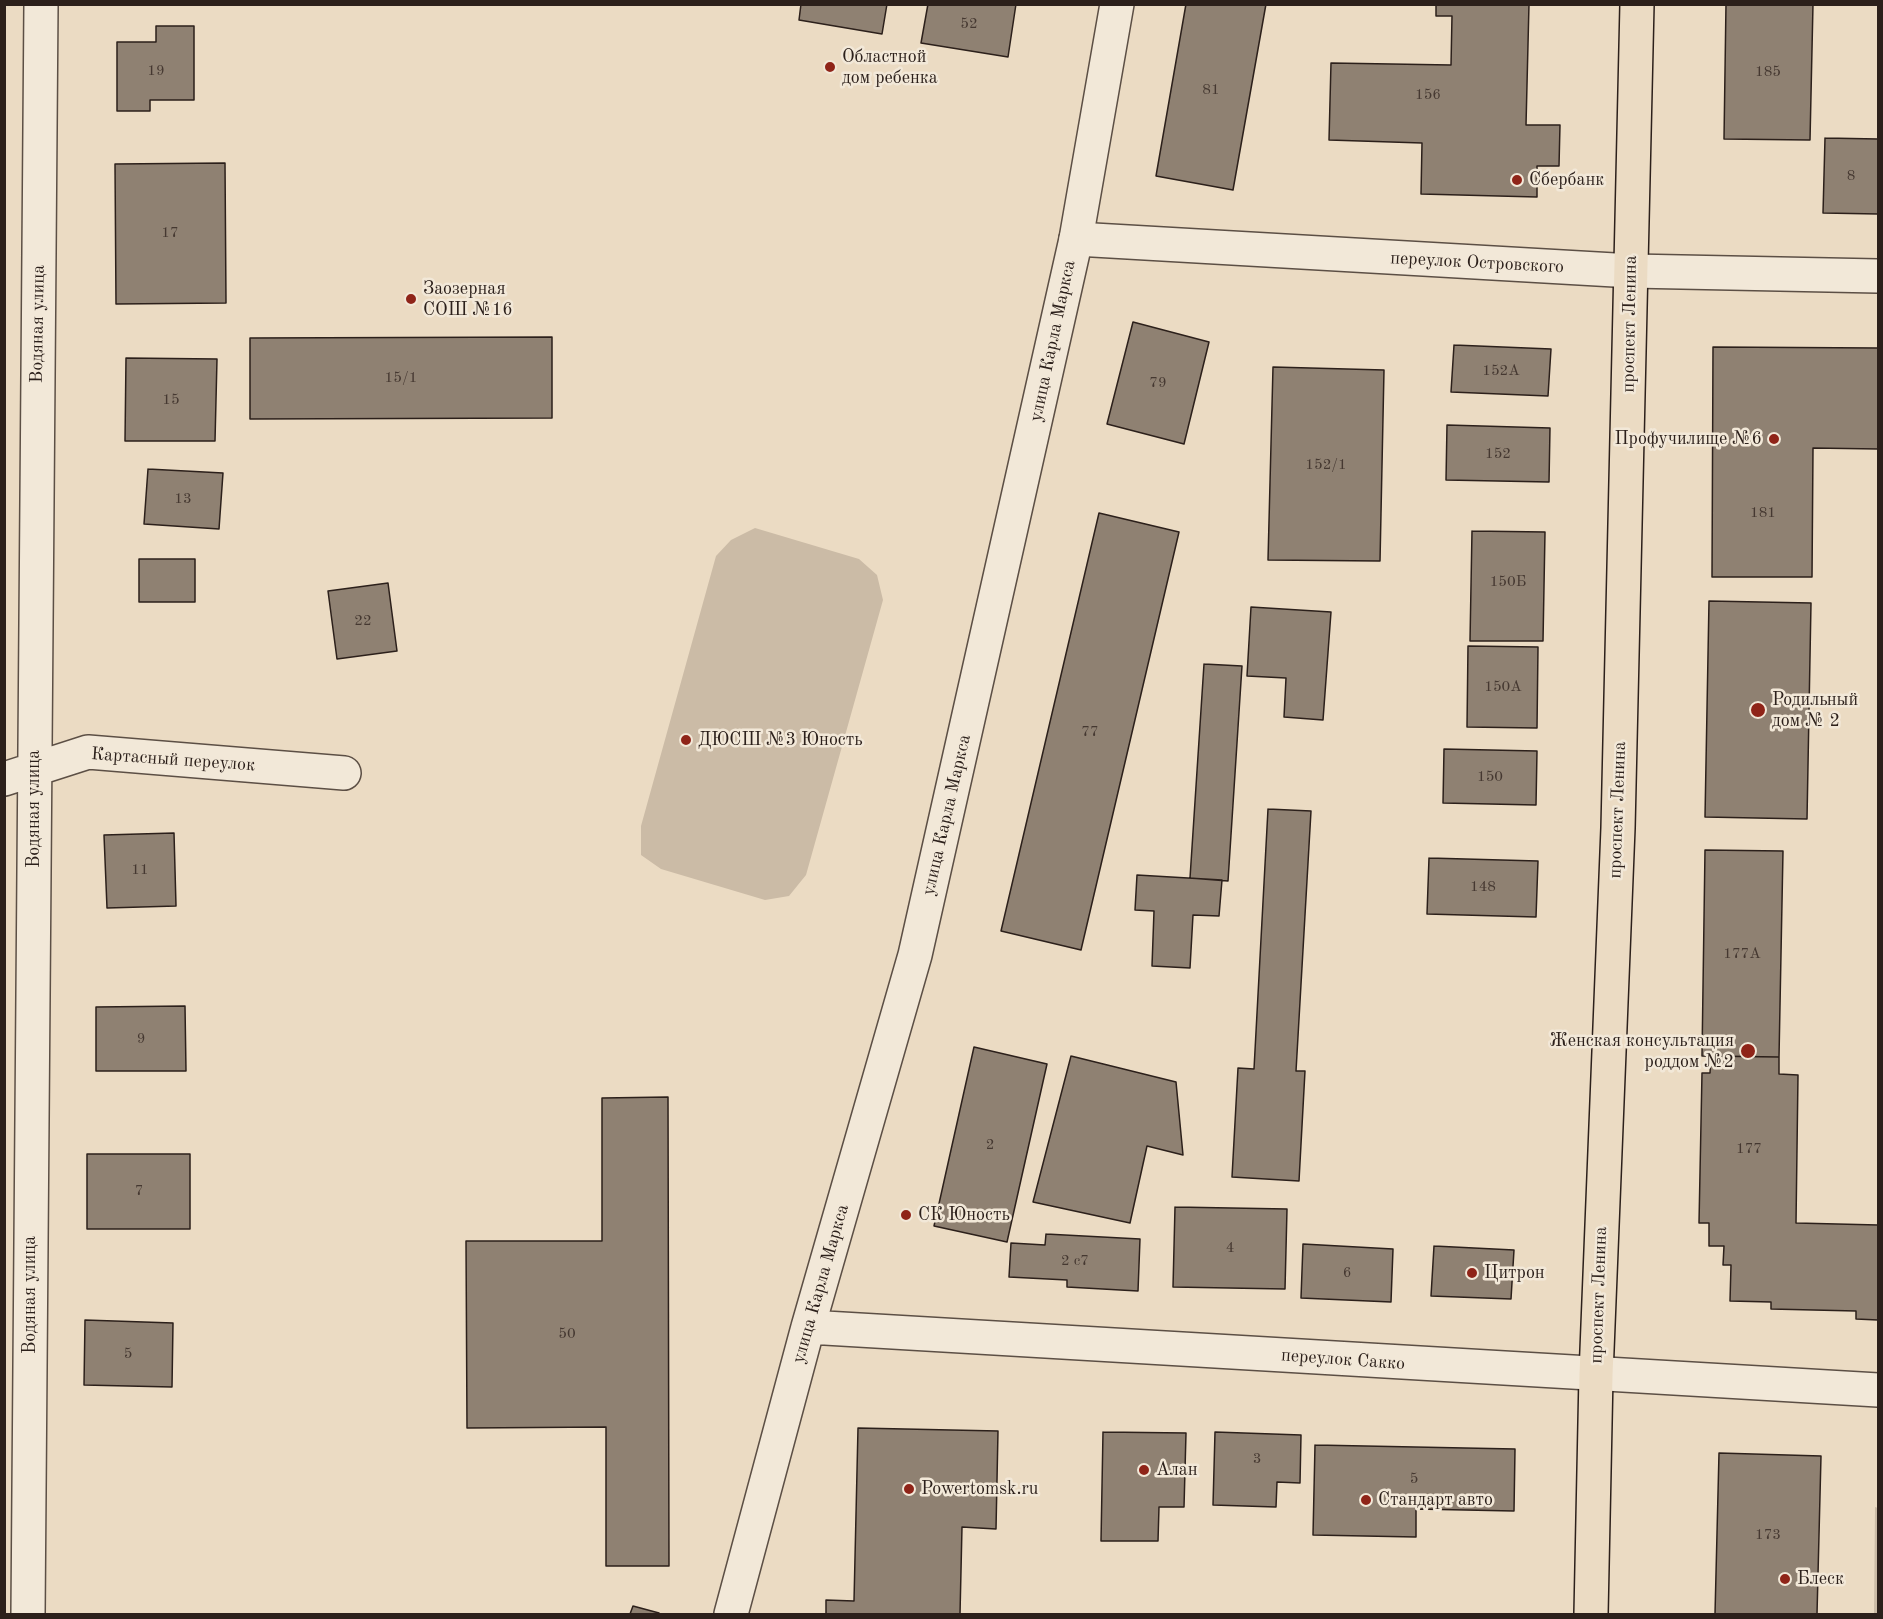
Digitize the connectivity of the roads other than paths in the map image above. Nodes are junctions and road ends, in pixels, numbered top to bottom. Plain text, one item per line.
1 (41, 4) edge
2 (1117, 4) edge
3 (1637, 4) edge
4 (1076, 239) junction
5 (1632, 272) junction
6 (1878, 276) edge
7 (344, 773) dead end
8 (19, 774) edge
9 (808, 1327) junction
10 (1596, 1375) junction
11 (1878, 1390) edge
12 (28, 1614) edge
13 (731, 1614) edge
14 (1591, 1614) edge

1 - 8 street, Водяная улица
2 - 4 street, улица Карла Маркса
3 - 5 main road, проспект Ленина
4 - 5 street, переулок Островского
4 - 9 street, улица Карла Маркса
5 - 6 street, переулок Островского
5 - 10 main road, проспект Ленина
7 - 8 street, Картасный переулок
8 - 12 street, Водяная улица
9 - 10 street, переулок Сакко
9 - 13 street, улица Карла Маркса
10 - 11 street, переулок Сакко
10 - 14 main road, проспект Ленина

